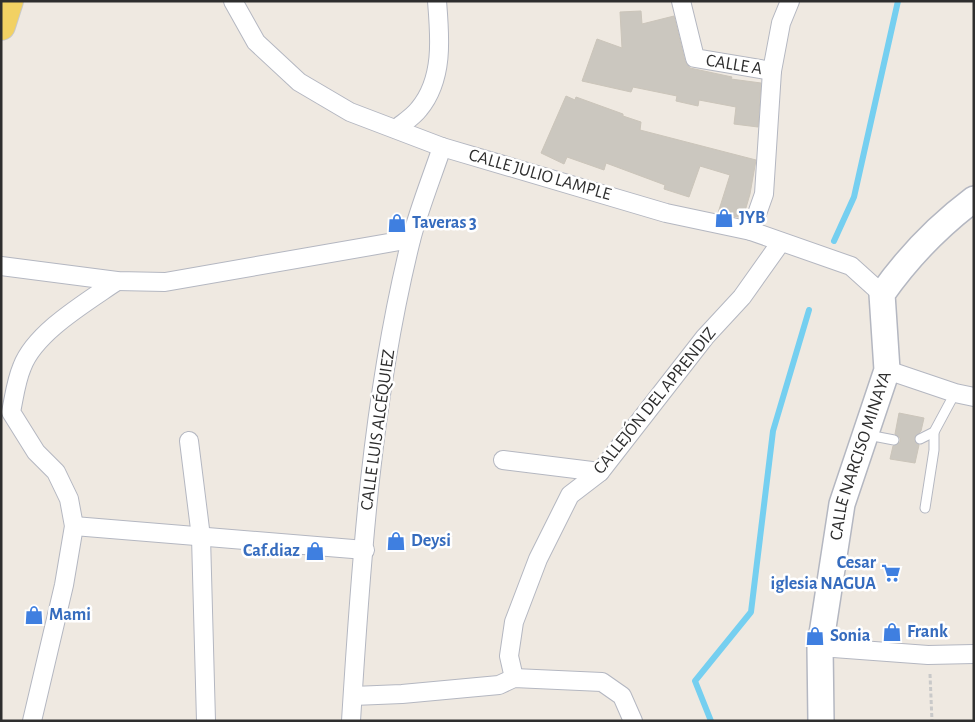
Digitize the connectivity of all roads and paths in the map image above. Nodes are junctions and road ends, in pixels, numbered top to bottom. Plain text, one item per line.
1 (9, 1) edge
2 (233, 1) edge
3 (437, 1) edge
4 (680, 1) edge
5 (790, 1) edge
6 (1, 26) edge
7 (772, 71) junction
8 (396, 129) junction
9 (442, 146) junction
10 (974, 199) edge
11 (751, 231) junction
12 (411, 239) junction
13 (781, 242) junction
14 (1, 266) edge
15 (117, 281) junction
16 (882, 294) junction
17 (887, 370) junction
18 (956, 393) junction
19 (974, 397) edge
20 (934, 432) junction
21 (865, 434) junction
22 (920, 439) dead end
23 (894, 440) dead end
24 (189, 441) dead end
25 (503, 460) dead end
26 (600, 472) junction
27 (925, 508) dead end
28 (74, 526) junction
29 (201, 537) junction
30 (365, 550) junction
31 (820, 647) junction
32 (974, 654) edge
33 (928, 655) junction
34 (514, 678) junction
35 (353, 696) junction
36 (32, 721) edge
37 (206, 721) edge
38 (351, 721) edge
39 (633, 721) edge
40 (821, 721) edge
41 (932, 721) edge

1 - 6 main road
2 - 8 street, CALLE JULIO LAMPLE
3 - 8 street
4 - 7 street, CALLE A
5 - 7 street
7 - 11 street
8 - 9 street, CALLE JULIO LAMPLE
9 - 11 street, CALLE JULIO LAMPLE
9 - 12 street, CALLE LUIS ALCÉQUIEZ
10 - 16 street
11 - 13 street, CALLE JULIO LAMPLE
12 - 15 street
12 - 30 street, CALLE LUIS ALCÉQUIEZ
13 - 16 street, CALLE JULIO LAMPLE
13 - 26 street, CALLEJÓN DEL APRENDIZ
14 - 15 street
15 - 28 street
16 - 17 street, CALLE NARCISO MINAYA
17 - 18 street
17 - 21 street, CALLE NARCISO MINAYA
18 - 19 street
18 - 20 lane
20 - 22 lane
20 - 27 lane
21 - 23 lane
21 - 31 street, CALLE NARCISO MINAYA
24 - 29 street
25 - 26 street
26 - 34 street, CALLEJÓN DEL APRENDIZ
28 - 29 street
28 - 36 street
29 - 30 street
29 - 37 street
30 - 35 street, CALLE LUIS ALCÉQUIEZ
31 - 33 street
31 - 40 street, CALLE NARCISO MINAYA
32 - 33 street
33 - 41 path
34 - 35 street
34 - 39 street
35 - 38 street, CALLE LUIS ALCÉQUIEZ

